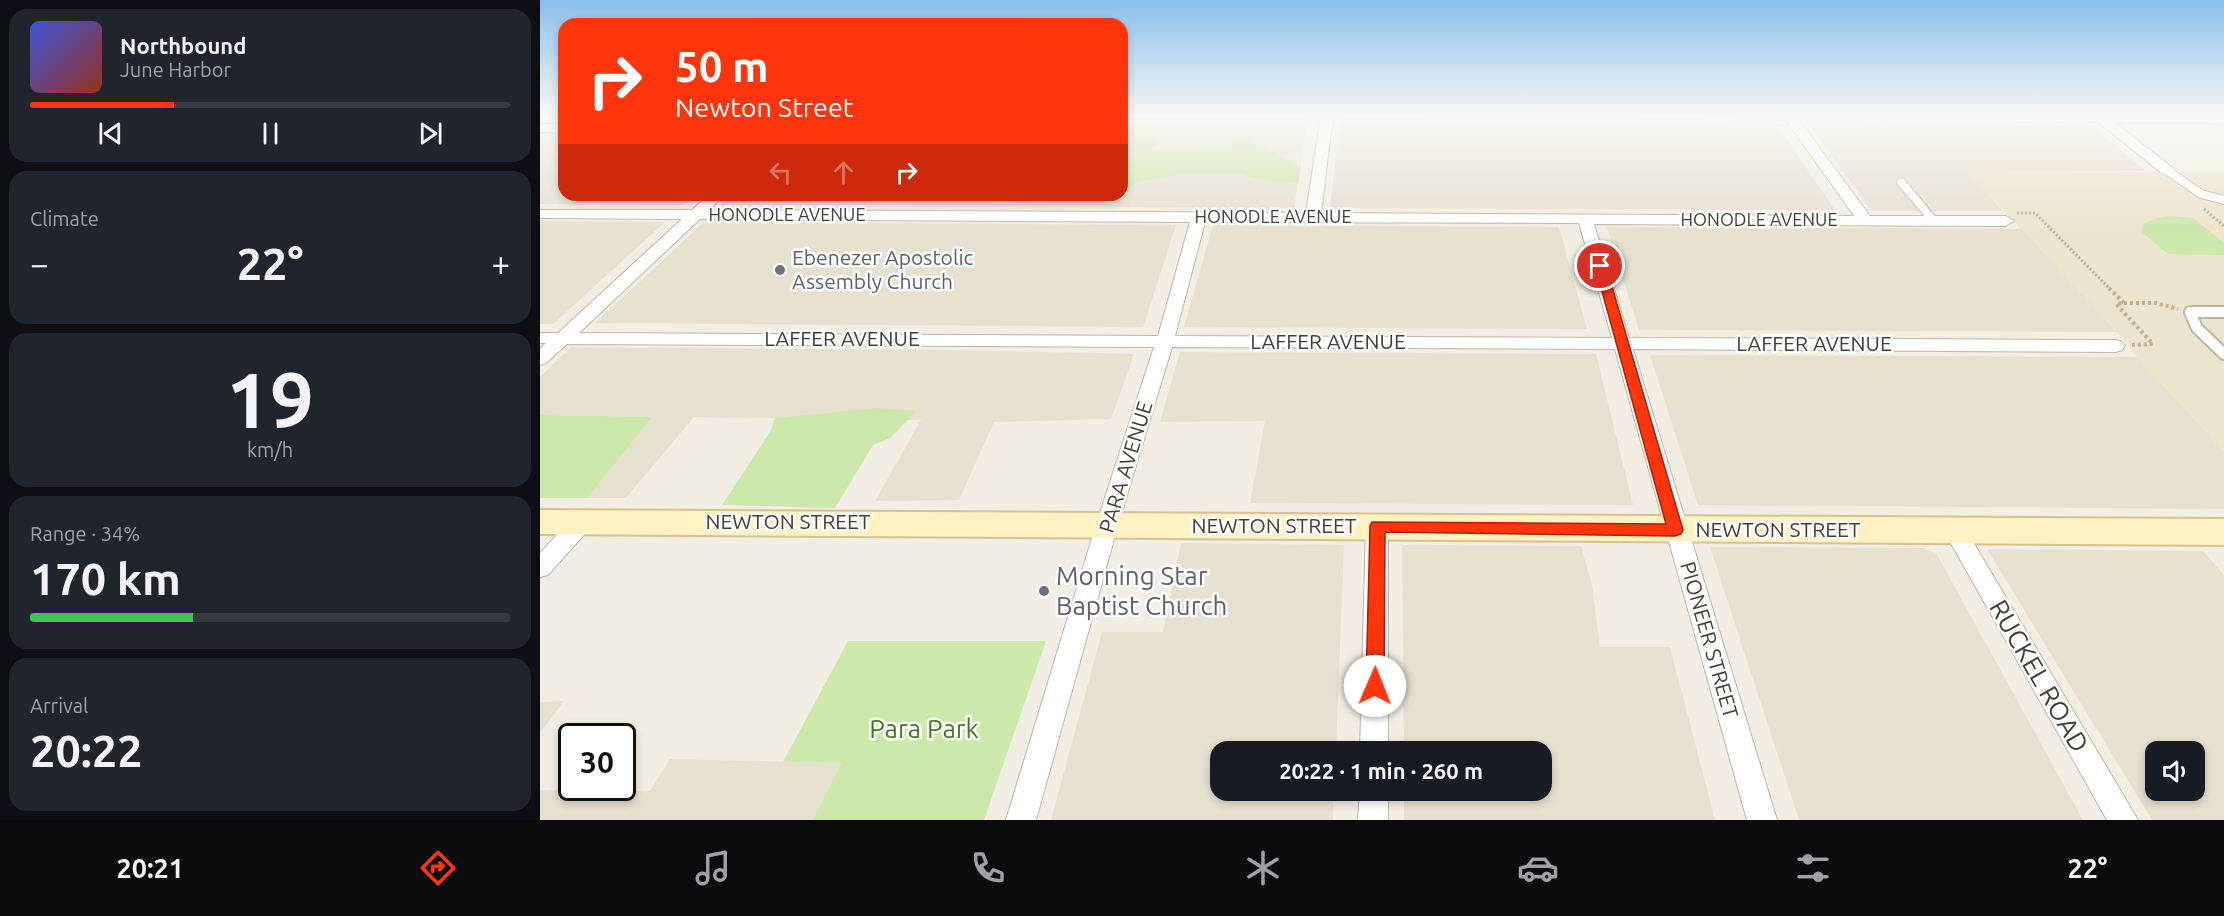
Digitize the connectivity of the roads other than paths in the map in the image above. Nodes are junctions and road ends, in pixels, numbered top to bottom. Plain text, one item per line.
1 (1322, 153) edge
2 (1817, 153) edge
3 (2145, 153) edge
4 (2168, 171) joint
5 (1901, 182) dead end
6 (2224, 200) edge
7 (710, 201) edge
8 (540, 214) edge
9 (696, 214) junction
10 (1199, 217) junction
11 (1313, 217) junction
12 (2011, 217) road end
13 (1585, 219) junction
14 (1865, 220) junction
15 (1933, 220) junction
16 (2224, 312) edge
17 (565, 337) junction
18 (540, 338) edge
19 (1165, 341) junction
20 (1621, 343) junction
21 (2116, 346) dead end
22 (2224, 354) edge
23 (540, 358) edge
24 (583, 521) junction
25 (540, 522) edge
26 (1107, 525) junction
27 (1377, 526) junction
28 (1675, 530) junction
29 (1955, 531) junction
30 (2224, 532) edge
31 (540, 568) edge
32 (1374, 741) edge
33 (1374, 801) edge
34 (1021, 820) edge
35 (1373, 820) edge
36 (1762, 820) edge
37 (2123, 820) edge

1 - 11 street
2 - 14 street
3 - 4 street
4 - 6 lane
5 - 15 lane
7 - 9 street
8 - 9 street, HONODLE AVENUE
9 - 10 street, HONODLE AVENUE
9 - 17 street
10 - 11 street, HONODLE AVENUE
10 - 19 street, PARA AVENUE
11 - 13 street, HONODLE AVENUE
12 - 15 street, HONODLE AVENUE
13 - 14 street, HONODLE AVENUE
13 - 20 street, PIONEER STREET
14 - 15 street, HONODLE AVENUE
16 - 22 lane
17 - 18 street, LAFFER AVENUE
17 - 19 street, LAFFER AVENUE
17 - 23 street
19 - 20 street, LAFFER AVENUE
19 - 26 street, PARA AVENUE
20 - 21 street, LAFFER AVENUE
20 - 28 street, PIONEER STREET
24 - 25 street, NEWTON STREET
24 - 26 street, NEWTON STREET
24 - 31 street
26 - 27 street, NEWTON STREET
26 - 34 street, PARA AVENUE
27 - 28 street, NEWTON STREET
27 - 32 street
28 - 29 street, NEWTON STREET
28 - 36 street, PIONEER STREET
29 - 30 street, NEWTON STREET
29 - 37 street, RUCKEL ROAD
33 - 35 street

